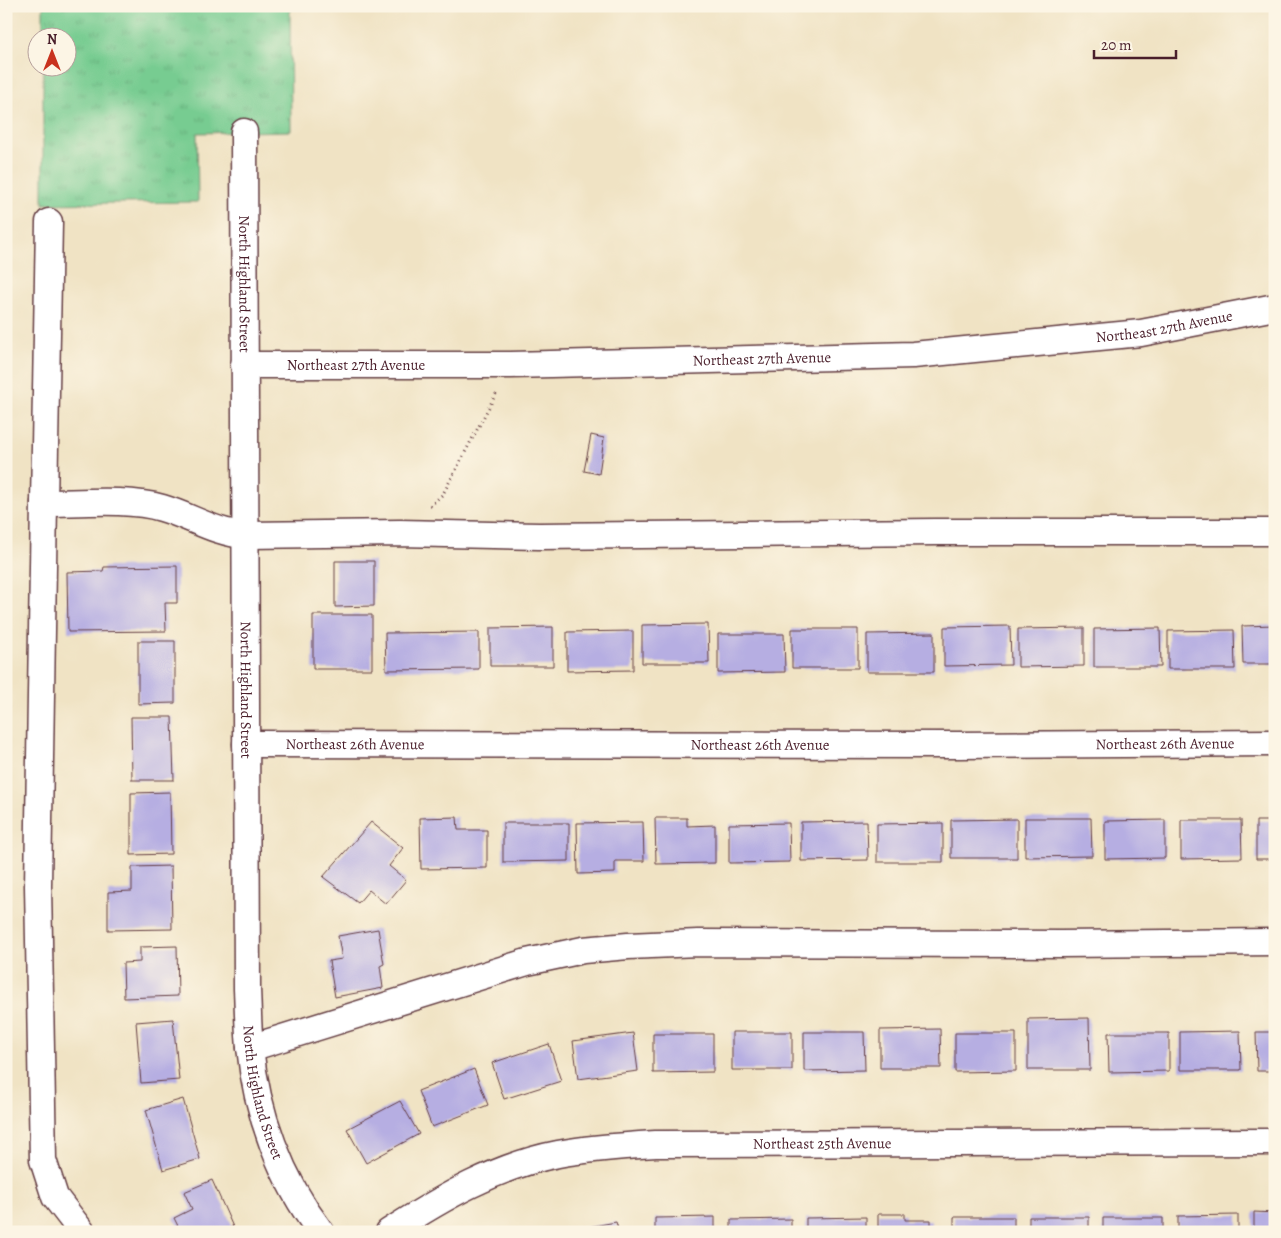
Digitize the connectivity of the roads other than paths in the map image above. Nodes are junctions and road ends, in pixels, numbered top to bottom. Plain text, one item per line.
1 (244, 132) dead end
2 (49, 222) dead end
3 (1275, 307) edge
4 (244, 365) junction
5 (44, 503) junction
6 (1275, 532) edge
7 (245, 535) junction
8 (1275, 743) edge
9 (246, 744) junction
10 (1275, 942) edge
11 (250, 1048) junction
12 (1275, 1142) edge
13 (82, 1232) edge
14 (321, 1232) edge
15 (389, 1232) edge

1 - 4 street, North Highland Street
2 - 5 street
3 - 4 street, Northeast 27th Avenue
4 - 7 street, North Highland Street
5 - 7 street
5 - 13 street
6 - 7 street
7 - 9 street, North Highland Street
8 - 9 street, Northeast 26th Avenue
9 - 11 street, North Highland Street
10 - 11 street
11 - 14 street, North Highland Street
12 - 15 street, Northeast 25th Avenue

